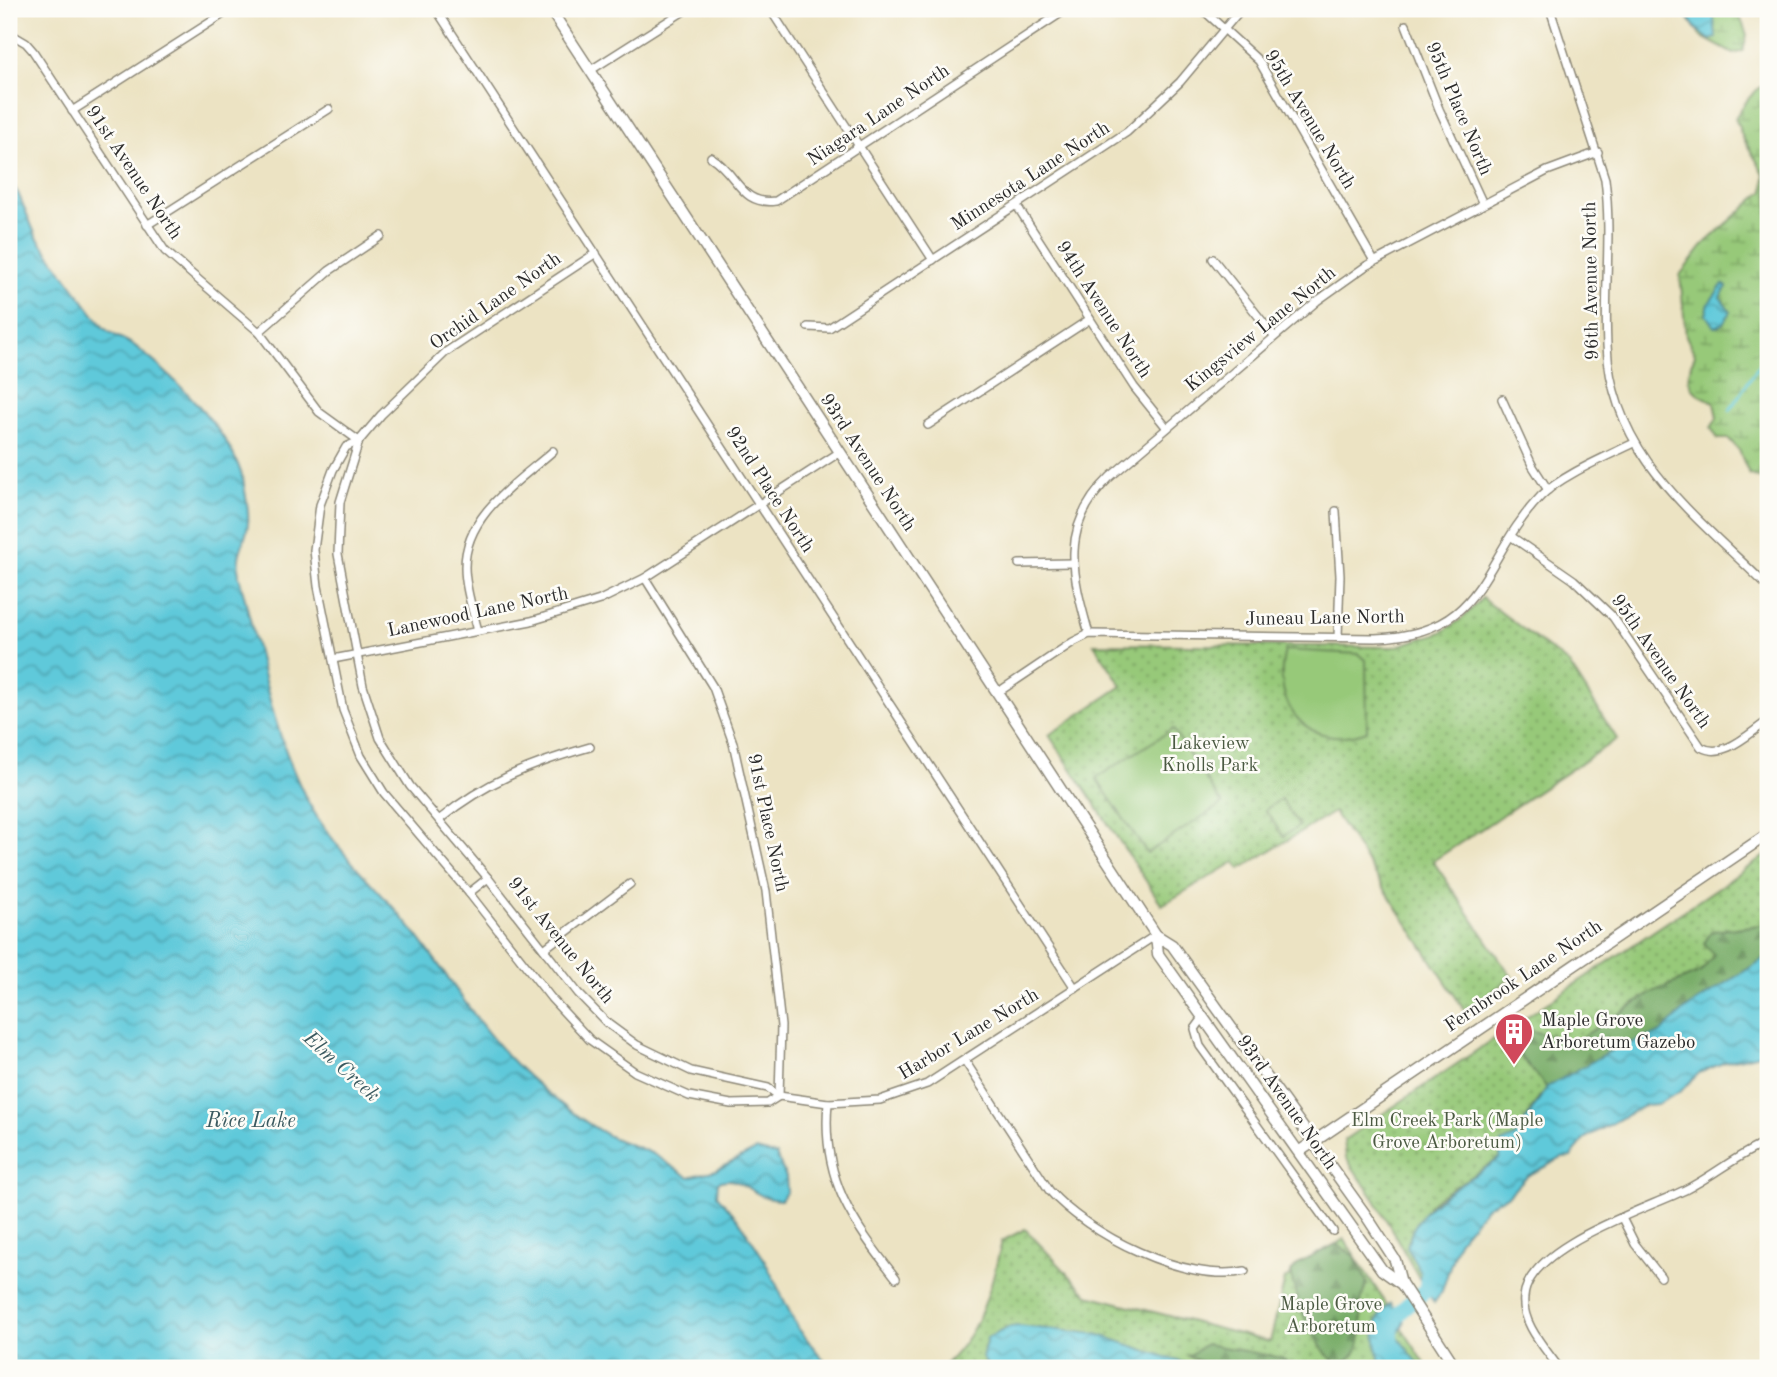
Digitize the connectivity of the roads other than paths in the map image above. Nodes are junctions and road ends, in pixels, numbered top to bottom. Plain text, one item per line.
1 (231, 9) edge
2 (436, 9) edge
3 (550, 9) edge
4 (687, 9) edge
5 (770, 9) edge
6 (1067, 9) edge
7 (1202, 9) edge
8 (1241, 9) edge
9 (1550, 9) edge
10 (1406, 25) dead end
11 (1225, 29) junction
12 (9, 33) edge
13 (591, 70) junction
14 (329, 109) dead end
15 (72, 111) junction
16 (860, 147) junction
17 (1598, 152) junction
18 (711, 158) dead end
19 (1483, 204) junction
20 (1017, 206) junction
21 (147, 225) junction
22 (381, 236) dead end
23 (596, 253) junction
24 (1213, 259) dead end
25 (933, 260) junction
26 (1374, 261) junction
27 (1090, 319) junction
28 (808, 327) dead end
29 (259, 332) junction
30 (1274, 336) junction
31 (1503, 399) dead end
32 (928, 425) dead end
33 (1167, 428) junction
34 (359, 442) junction
35 (1634, 443) junction
36 (554, 451) dead end
37 (840, 452) junction
38 (1548, 490) junction
39 (759, 505) junction
40 (1336, 511) dead end
41 (1512, 537) junction
42 (1073, 563) junction
43 (1019, 564) dead end
44 (645, 578) junction
45 (1768, 587) edge
46 (478, 631) junction
47 (1089, 634) junction
48 (1338, 637) junction
49 (356, 654) junction
50 (333, 659) junction
51 (997, 693) junction
52 (1768, 721) edge
53 (590, 747) dead end
54 (440, 820) junction
55 (1768, 834) edge
56 (488, 878) junction
57 (630, 884) dead end
58 (469, 892) junction
59 (1156, 935) junction
60 (544, 949) junction
61 (1075, 988) junction
62 (1203, 1018) junction
63 (965, 1060) junction
64 (779, 1096) junction
65 (828, 1103) junction
66 (1314, 1141) junction
67 (1768, 1142) edge
68 (1300, 1151) junction
69 (1283, 1162) junction
70 (1622, 1218) junction
71 (1333, 1231) dead end
72 (1245, 1271) dead end
73 (1661, 1277) dead end
74 (896, 1278) dead end
75 (1401, 1283) junction
76 (1456, 1368) edge
77 (1559, 1368) edge

1 - 15 street
2 - 23 street, 92nd Place North
3 - 13 main road, 93rd Avenue North
4 - 13 street
5 - 16 street
6 - 16 street, Niagara Lane North
7 - 11 street, 95th Avenue North
8 - 11 street, Minnesota Lane North
9 - 17 street, 96th Avenue North
10 - 19 street, 95th Place North
11 - 20 street, Minnesota Lane North
11 - 26 street, 95th Avenue North
12 - 15 street, 91st Avenue North
13 - 37 main road, 93rd Avenue North
14 - 21 street
15 - 21 street, 91st Avenue North
16 - 18 street, Niagara Lane North
16 - 25 street
17 - 19 street, Kingsview Lane North
17 - 35 street, 96th Avenue North
19 - 26 street, Kingsview Lane North
20 - 25 street, Minnesota Lane North
20 - 27 street, 94th Avenue North
21 - 29 street, 91st Avenue North
22 - 29 street
23 - 34 street, Orchid Lane North
23 - 39 street, 92nd Place North
24 - 30 street
25 - 28 street, Minnesota Lane North
26 - 30 street, Kingsview Lane North
27 - 32 street
27 - 33 street, 94th Avenue North
29 - 34 street, 91st Avenue North
30 - 33 street, Kingsview Lane North
31 - 38 street
33 - 42 street, Kingsview Lane North
34 - 49 street, 91st Avenue North
34 - 50 street
35 - 38 street, Juneau Lane North
35 - 45 street, 96th Avenue North
36 - 46 street
37 - 39 street, Lanewood Lane North
37 - 51 main road, 93rd Avenue North
38 - 41 street, Juneau Lane North
39 - 44 street, Lanewood Lane North
39 - 61 street, 92nd Place North
40 - 48 street
41 - 48 street, Juneau Lane North
41 - 52 street, 95th Avenue North
42 - 43 street
42 - 47 street, Kingsview Lane North
44 - 46 street, Lanewood Lane North
44 - 64 street, 91st Place North
46 - 49 street, Lanewood Lane North
47 - 48 street, Juneau Lane North
47 - 51 street
49 - 50 street, Lanewood Lane North
49 - 54 street, 91st Avenue North
50 - 58 street
51 - 59 main road, 93rd Avenue North
53 - 54 street
54 - 56 street, 91st Avenue North
55 - 66 main road, Fernbrook Lane North
56 - 58 street, 91st Avenue North
56 - 60 street, 91st Avenue North
57 - 60 street
58 - 64 street
59 - 61 street, Harbor Lane North
59 - 62 main road, 93rd Avenue North
59 - 66 main road, 93rd Avenue North
60 - 64 street, 91st Avenue North
61 - 63 street, Harbor Lane North
62 - 68 main road, 93rd Avenue North
62 - 69 street
63 - 65 street, Harbor Lane North
63 - 72 street
64 - 65 street, Harbor Lane North
65 - 74 street
66 - 68 main road, Fernbrook Lane North
66 - 75 main road, 93rd Avenue North
67 - 70 street
68 - 69 street
68 - 75 main road, 93rd Avenue North
69 - 71 street
70 - 73 street
70 - 77 street
75 - 76 main road, 93rd Avenue North

